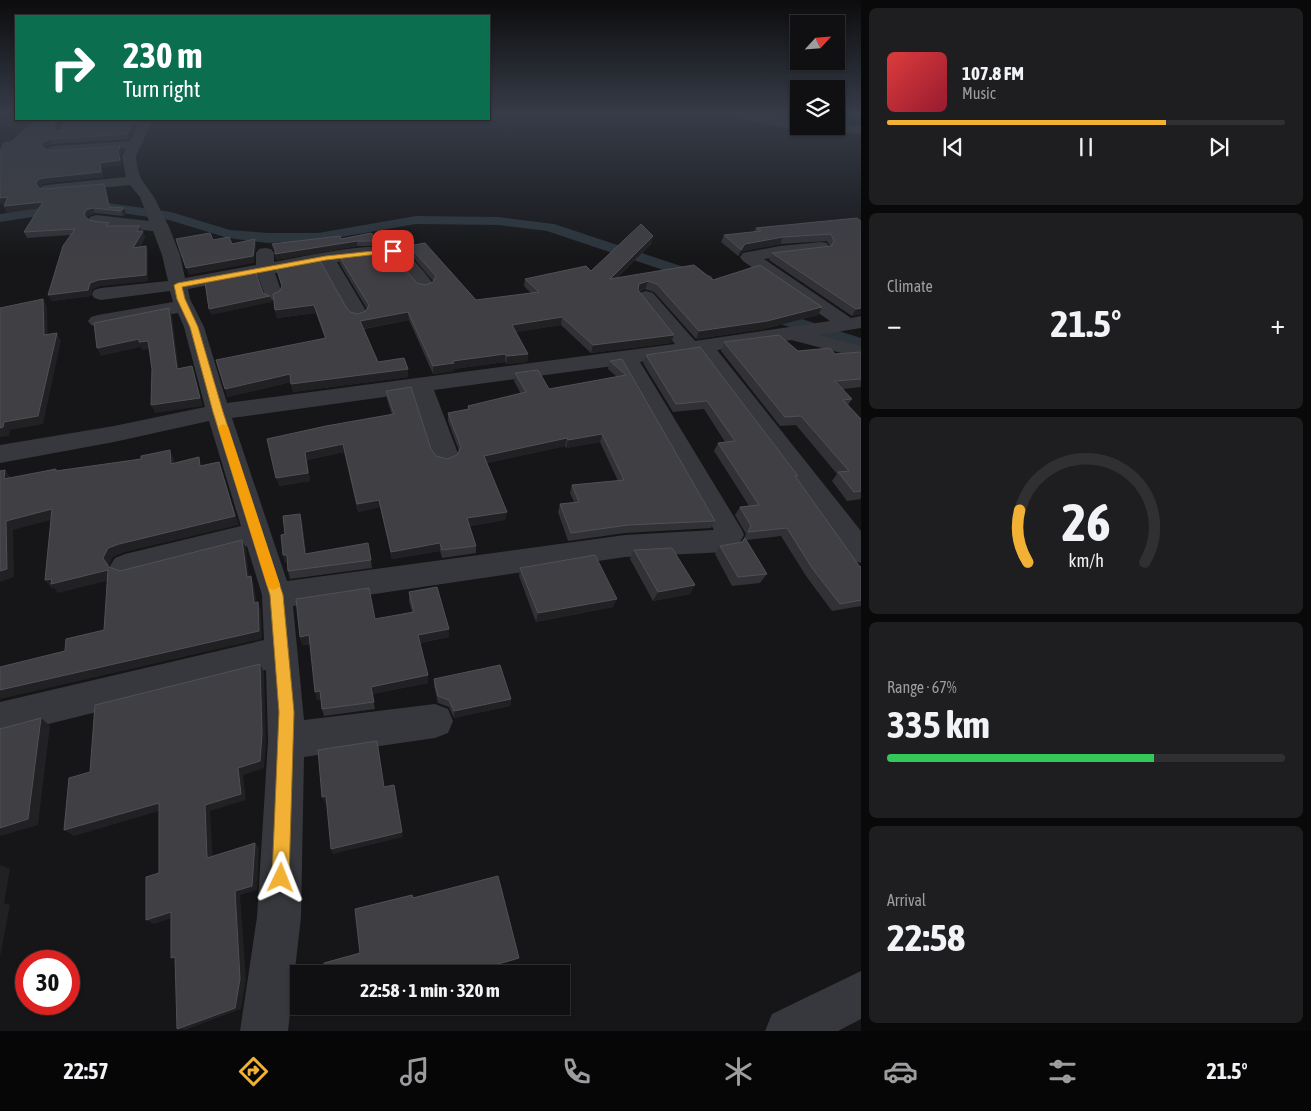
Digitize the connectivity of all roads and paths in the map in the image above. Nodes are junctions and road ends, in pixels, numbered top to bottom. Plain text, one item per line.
1 (130, 161) edge
2 (134, 180) junction
3 (47, 189) edge
4 (156, 218) junction
5 (96, 220) edge
6 (821, 247) edge
7 (326, 258) junction
8 (265, 261) junction
9 (425, 285) edge
10 (101, 294) dead end
11 (273, 294) edge
12 (181, 295) junction
13 (646, 297) edge
14 (358, 314) edge
15 (98, 321) edge
16 (847, 324) edge
17 (785, 334) junction
18 (695, 346) junction
19 (861, 352) edge
20 (627, 357) junction
21 (421, 384) junction
22 (218, 412) junction
23 (0, 454) edge
24 (446, 456) dead end
25 (257, 533) junction
26 (861, 552) edge
27 (124, 566) dead end
28 (277, 595) junction
29 (282, 651) junction
30 (0, 719) edge
31 (435, 720) dead end
32 (286, 741) junction
33 (861, 994) edge
34 (264, 1031) edge
35 (789, 1031) edge

1 - 2 street
2 - 3 street
2 - 4 street
4 - 5 street
4 - 12 street
6 - 16 street
7 - 8 street
7 - 9 street
7 - 14 street
8 - 11 street
8 - 12 street
10 - 12 street
12 - 15 street
12 - 22 street
13 - 18 street
16 - 17 street
17 - 18 street
17 - 19 street
18 - 20 street
18 - 26 street
20 - 21 street
20 - 28 street
21 - 22 street
21 - 24 street
22 - 23 street
22 - 25 street
25 - 27 street
25 - 28 street
28 - 29 street
29 - 30 street
29 - 32 street
31 - 32 street
32 - 34 street
33 - 35 street

